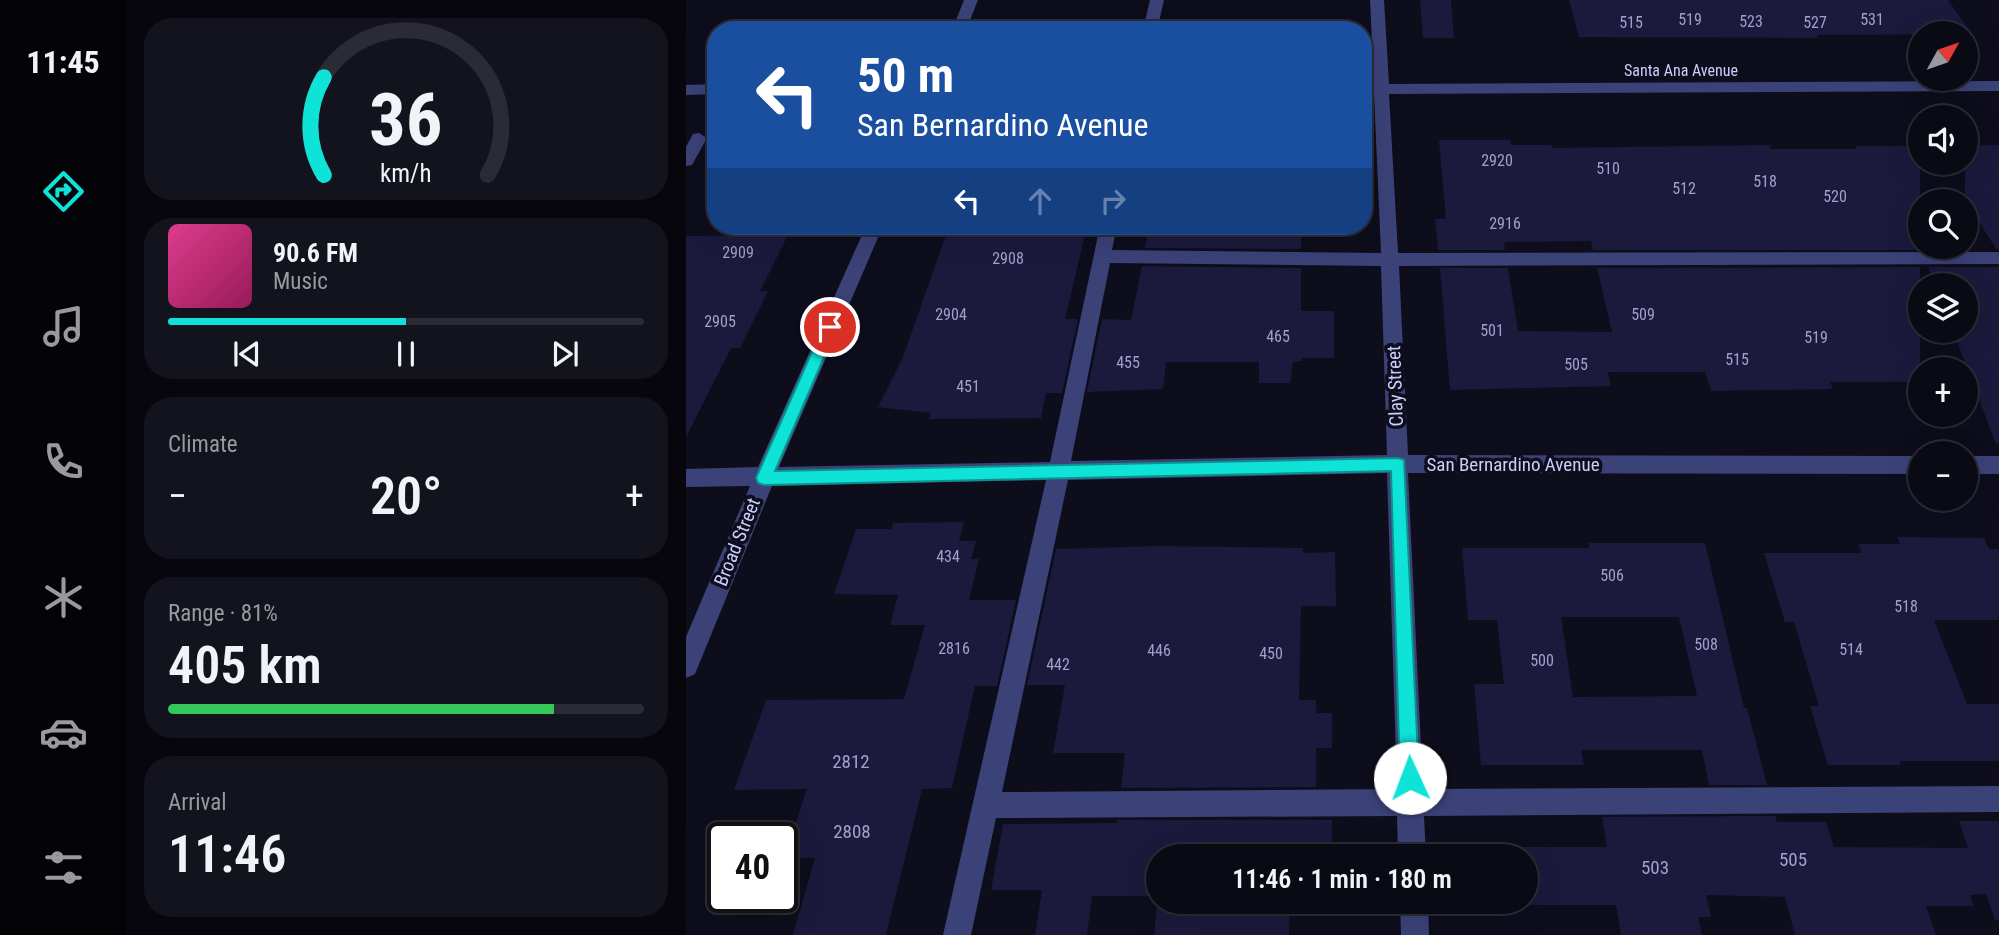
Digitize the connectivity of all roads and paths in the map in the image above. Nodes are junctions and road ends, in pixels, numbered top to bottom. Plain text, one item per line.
1 (971, 0) edge
2 (1157, 0) edge
3 (1377, 0) edge
4 (963, 21) edge
5 (1152, 21) edge
6 (1999, 86) edge
7 (707, 89) edge
8 (1373, 89) edge
9 (686, 90) edge
10 (699, 138) dead end
11 (686, 161) edge
12 (870, 235) edge
13 (1106, 235) edge
14 (1102, 256) junction
15 (1999, 258) edge
16 (1390, 260) junction
17 (1398, 464) junction
18 (1908, 465) edge
19 (1978, 465) edge
20 (1999, 465) edge
21 (1059, 471) junction
22 (686, 478) edge
23 (764, 478) junction
24 (686, 666) edge
25 (1999, 799) edge
26 (986, 804) junction
27 (1410, 804) junction
28 (1412, 844) edge
29 (1414, 914) edge
30 (957, 935) edge
31 (1415, 935) edge

1 - 4 street
2 - 5 street
3 - 8 street, Clay Street
6 - 8 street, Santa Ana Avenue
7 - 9 street
8 - 16 street, Clay Street
10 - 11 street
12 - 23 street, Broad Street
13 - 14 street
14 - 16 street
14 - 21 street
15 - 16 street
16 - 17 street, Clay Street
17 - 18 street, San Bernardino Avenue
17 - 21 street, San Bernardino Avenue
17 - 27 street, Clay Street
19 - 20 street
21 - 23 street, San Bernardino Avenue
21 - 26 street
22 - 23 street, San Bernardino Avenue
23 - 24 street, Broad Street
25 - 27 street
26 - 27 street
26 - 30 street
27 - 28 street, Clay Street
29 - 31 street

